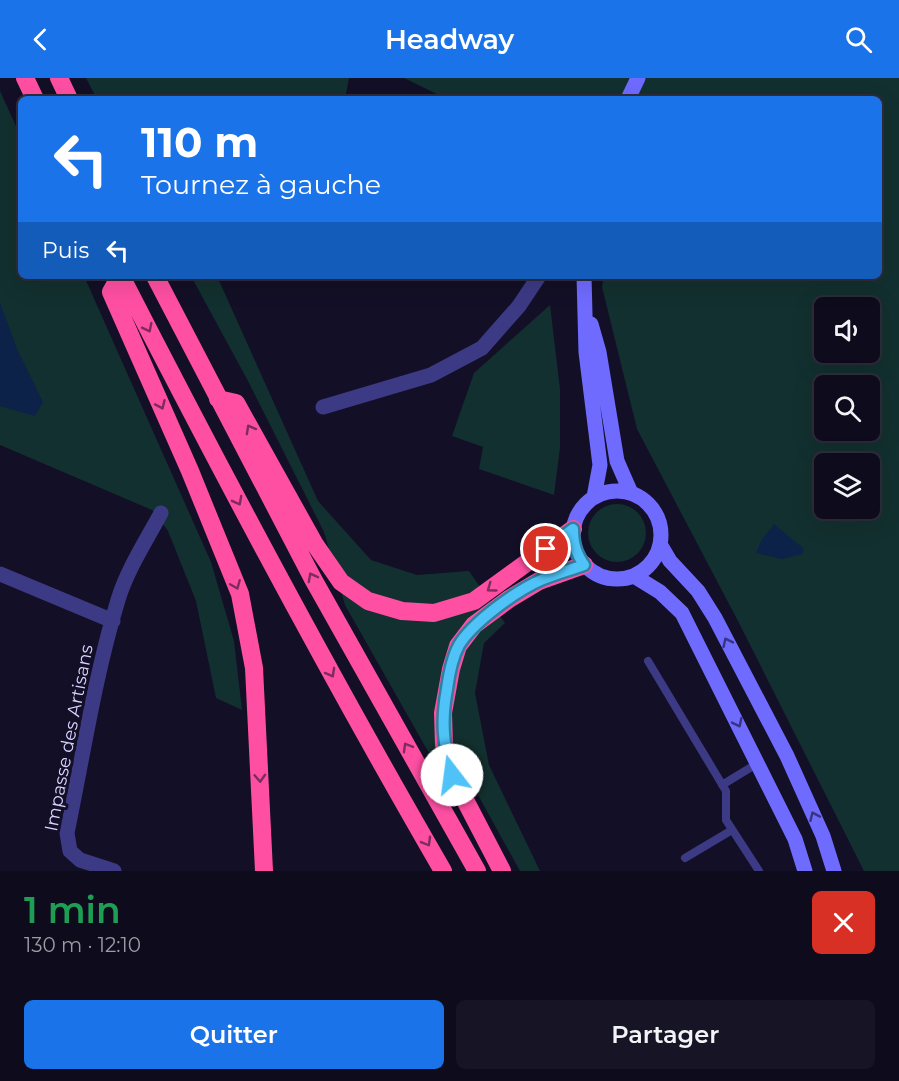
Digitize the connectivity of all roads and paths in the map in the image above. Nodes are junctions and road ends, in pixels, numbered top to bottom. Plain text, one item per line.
1 (25, 78) edge
2 (59, 78) edge
3 (638, 78) edge
4 (34, 96) edge
5 (68, 96) edge
6 (629, 96) edge
7 (119, 279) edge
8 (123, 279) edge
9 (157, 279) edge
10 (537, 279) edge
11 (584, 279) edge
12 (585, 305) junction
13 (218, 399) junction
14 (323, 407) dead end
15 (630, 493) junction
16 (594, 496) junction
17 (161, 513) dead end
18 (573, 529) junction
19 (660, 544) junction
20 (584, 565) junction
21 (0, 574) edge
22 (634, 576) junction
23 (113, 621) junction
24 (648, 662) dead end
25 (758, 763) junction
26 (722, 784) junction
27 (732, 830) junction
28 (685, 858) dead end
29 (114, 871) edge
30 (264, 871) edge
31 (443, 871) edge
32 (477, 871) edge
33 (502, 871) edge
34 (759, 871) edge
35 (805, 871) edge
36 (834, 871) edge

1 - 4 highway
2 - 5 highway
3 - 6 main road
7 -> 30 highway
8 -> 31 highway
9 - 13 highway
10 - 14 street
11 - 12 main road
12 - 15 main road
12 - 16 main road
18 -> 13 highway
32 -> 13 highway
15 - 16 main road
15 - 19 main road
16 - 18 main road
17 - 23 street, Impasse des Artisans
18 - 20 main road
19 - 22 main road
36 -> 19 main road
20 - 22 main road
20 - 33 highway
21 - 23 street
22 -> 25 main road
23 - 29 street, Impasse des Artisans
24 - 26 lane
25 - 26 lane
25 - 35 main road
26 - 27 lane
27 - 28 lane
27 - 34 lane

